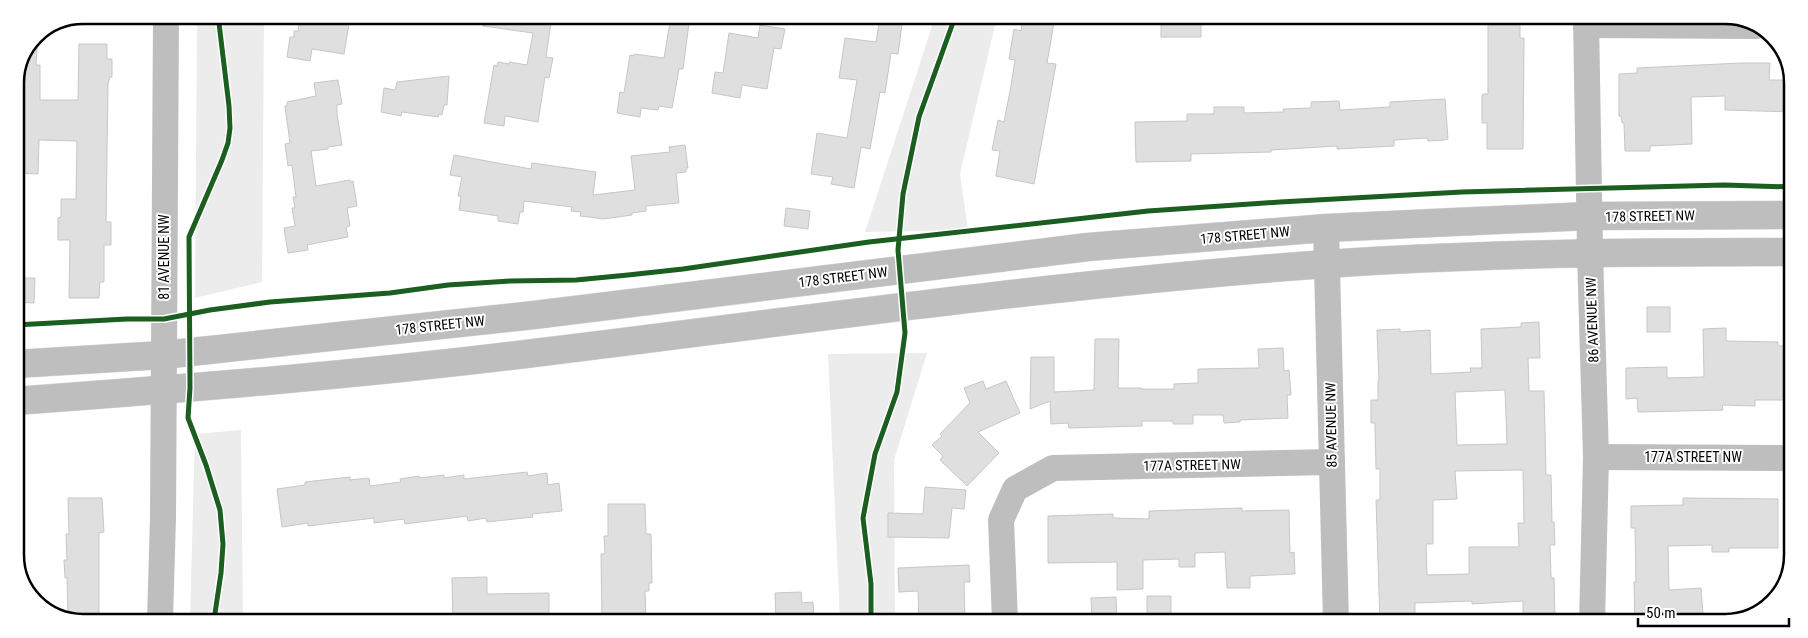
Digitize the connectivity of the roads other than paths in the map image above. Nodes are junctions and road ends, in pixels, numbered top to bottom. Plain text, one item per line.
1 (166, 24) edge
2 (1586, 24) edge
3 (1689, 24) edge
4 (1739, 25) edge
5 (1784, 214) edge
6 (1589, 216) junction
7 (1326, 228) junction
8 (1784, 252) edge
9 (1590, 253) junction
10 (1327, 264) junction
11 (163, 355) junction
12 (24, 363) edge
13 (163, 390) junction
14 (24, 400) edge
15 (1596, 457) junction
16 (1784, 458) edge
17 (1332, 462) junction
18 (160, 614) edge
19 (1005, 614) edge
20 (1336, 614) edge
21 (1592, 614) edge

1 - 11 street, 81 AVENUE NW
2 - 6 street, 86 AVENUE NW
3 - 4 street
5 - 6 main road, 178 STREET NW
6 - 7 main road, 178 STREET NW
6 - 9 street, 86 AVENUE NW
7 - 10 street, 85 AVENUE NW
7 - 11 main road, 178 STREET NW
8 - 9 main road
9 - 10 main road
9 - 15 street, 86 AVENUE NW
10 - 13 main road
10 - 17 street, 85 AVENUE NW
11 - 12 main road, 178 STREET NW
11 - 13 street, 81 AVENUE NW
13 - 14 main road
13 - 18 street, 81 AVENUE NW
15 - 16 street, 177A STREET NW
15 - 21 street, 86 AVENUE NW
17 - 19 street, 177A STREET NW
17 - 20 street, 85 AVENUE NW

